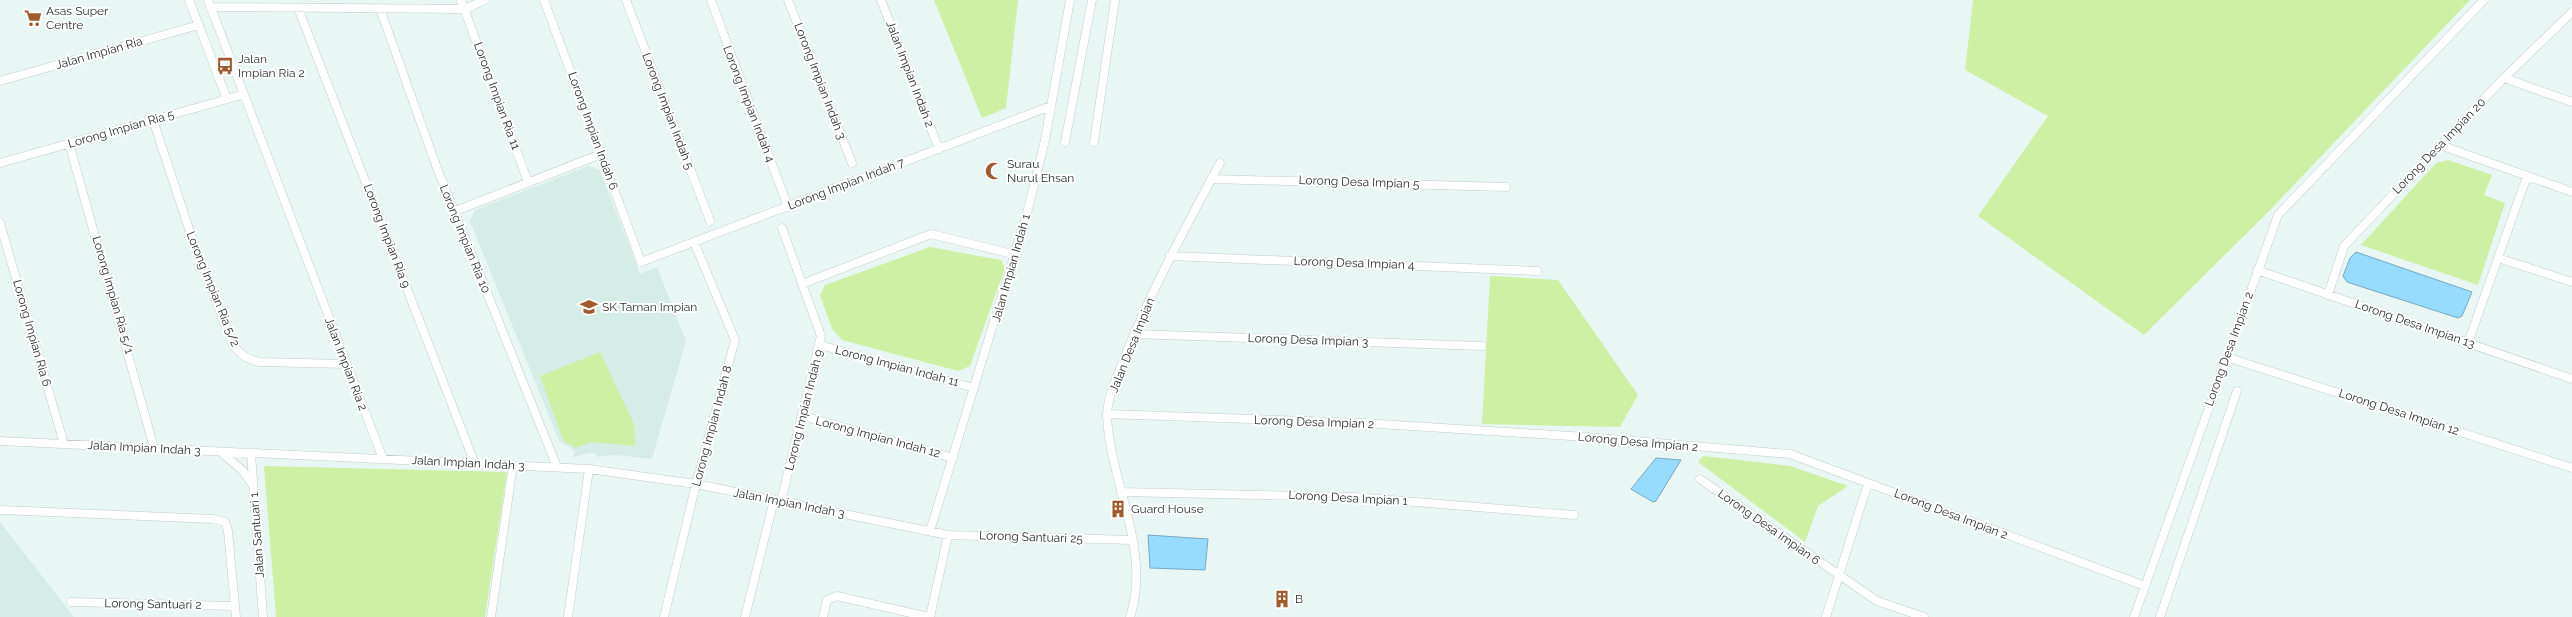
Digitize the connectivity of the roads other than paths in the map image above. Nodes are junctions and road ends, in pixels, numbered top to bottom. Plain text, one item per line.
1 (189, 0) edge
2 (461, 0) edge
3 (485, 0) edge
4 (544, 0) edge
5 (626, 0) edge
6 (711, 0) edge
7 (788, 0) edge
8 (881, 0) edge
9 (1070, 0) edge
10 (1092, 0) edge
11 (1115, 0) edge
12 (2484, 0) edge
13 (209, 3) edge
14 (298, 8) junction
15 (380, 9) junction
16 (465, 9) junction
17 (2572, 12) edge
18 (199, 26) junction
19 (2504, 78) junction
20 (0, 81) edge
21 (242, 95) junction
22 (227, 99) junction
23 (2572, 102) edge
24 (1051, 106) junction
25 (154, 120) junction
26 (1065, 142) dead end
27 (1094, 142) dead end
28 (69, 143) junction
29 (2440, 145) junction
30 (939, 149) junction
31 (601, 154) junction
32 (0, 163) edge
33 (852, 163) dead end
34 (1220, 163) dead end
35 (2527, 176) junction
36 (1211, 179) junction
37 (528, 182) junction
38 (1506, 187) dead end
39 (2572, 192) edge
40 (788, 207) junction
41 (453, 212) junction
42 (710, 221) dead end
43 (0, 223) edge
44 (782, 228) dead end
45 (694, 242) junction
46 (1016, 255) junction
47 (1170, 256) junction
48 (2498, 258) junction
49 (641, 262) joint
50 (2257, 270) junction
51 (1538, 271) dead end
52 (2572, 282) edge
53 (802, 284) junction
54 (2328, 295) junction
55 (1134, 334) junction
56 (2468, 343) junction
57 (820, 345) junction
58 (1482, 346) dead end
59 (2226, 357) junction
60 (346, 364) junction
61 (2572, 379) edge
62 (974, 388) junction
63 (2237, 391) dead end
64 (1107, 414) junction
65 (803, 416) junction
66 (0, 441) edge
67 (64, 444) junction
68 (154, 448) junction
69 (221, 452) junction
70 (251, 453) junction
71 (953, 458) junction
72 (383, 459) junction
73 (475, 464) junction
74 (513, 465) junction
75 (557, 467) junction
76 (2572, 468) edge
77 (589, 469) junction
78 (1700, 479) dead end
79 (1868, 483) junction
80 (696, 484) junction
81 (254, 487) junction
82 (1121, 492) junction
83 (777, 500) junction
84 (2, 510) dead end
85 (1574, 514) dead end
86 (930, 531) junction
87 (948, 535) junction
88 (1132, 540) junction
89 (1838, 575) junction
90 (2145, 586) junction
91 (71, 602) dead end
92 (235, 606) junction
93 (236, 617) edge
94 (263, 617) edge
95 (491, 617) edge
96 (568, 617) edge
97 (664, 617) edge
98 (745, 617) edge
99 (823, 617) edge
100 (929, 617) edge
101 (1130, 617) edge
102 (1826, 617) edge
103 (1924, 617) edge
104 (2134, 617) edge
105 (2160, 617) edge

1 - 18 street
2 - 16 street, Lorong Impian Ria 11
3 - 16 street
4 - 31 street, Lorong Impian Indah 6
5 - 42 street, Lorong Impian Indah 5
6 - 40 street, Lorong Impian Indah 4
7 - 33 street, Lorong Impian Indah 3
8 - 30 street, Jalan Impian Indah 2
9 - 24 street, Jalan Impian Indah 1
10 - 26 street
11 - 27 street
12 - 50 street, Lorong Desa Impian 2
13 - 14 street
13 - 21 street, Jalan Impian Ria 2
14 - 15 street
14 - 73 street, Lorong Impian Ria 9
15 - 16 street
15 - 41 street, Lorong Impian Ria 10
16 - 37 street, Lorong Impian Ria 11
17 - 19 street, Lorong Desa Impian 20
18 - 20 street, Jalan Impian Ria
18 - 22 street
19 - 23 street
19 - 29 street, Lorong Desa Impian 20
21 - 22 street, Lorong Impian Ria 5
21 - 60 street, Jalan Impian Ria 2
22 - 25 street, Lorong Impian Ria 5
24 - 30 street, Lorong Impian Indah 7
24 - 46 street, Jalan Impian Indah 1
25 - 28 street, Lorong Impian Ria 5
25 - 60 street, Lorong Impian Ria 5/2
28 - 32 street, Lorong Impian Ria 5
28 - 68 street, Lorong Impian Ria 5/1
29 - 35 street
29 - 54 street, Lorong Desa Impian 20
30 - 40 street, Lorong Impian Indah 7
31 - 37 street
31 - 49 street, Lorong Impian Indah 6
34 - 36 street, Jalan Desa Impian
35 - 39 street
35 - 48 street
36 - 38 street, Lorong Desa Impian 5
36 - 47 street, Jalan Desa Impian
37 - 41 street
40 - 45 street, Lorong Impian Indah 7
41 - 75 street, Lorong Impian Ria 10
43 - 67 street, Lorong Impian Ria 6
44 - 53 street, Lorong Impian Indah 9
45 - 49 street, Lorong Impian Indah 7
45 - 80 street, Lorong Impian Indah 8
46 - 53 street
46 - 62 street, Jalan Impian Indah 1
47 - 51 street, Lorong Desa Impian 4
47 - 55 street, Jalan Desa Impian
48 - 52 street
48 - 56 street
50 - 54 street, Lorong Desa Impian 13
50 - 59 street, Lorong Desa Impian 2
53 - 57 street, Lorong Impian Indah 9
54 - 56 street, Lorong Desa Impian 13
55 - 58 street, Lorong Desa Impian 3
55 - 64 street, Jalan Desa Impian
56 - 61 street, Lorong Desa Impian 13
57 - 62 street, Lorong Impian Indah 11
57 - 65 street, Lorong Impian Indah 9
59 - 76 street, Lorong Desa Impian 12
59 - 90 street, Lorong Desa Impian 2
60 - 72 street, Jalan Impian Ria 2
62 - 71 street, Jalan Impian Indah 1
63 - 105 street
64 - 79 street, Lorong Desa Impian 2
64 - 82 street, Jalan Desa Impian
65 - 71 street, Lorong Impian Indah 12
65 - 83 street, Lorong Impian Indah 9
66 - 67 street, Jalan Impian Indah 3
67 - 68 street, Jalan Impian Indah 3
68 - 69 street, Jalan Impian Indah 3
69 - 70 street, Jalan Impian Indah 3
69 - 81 street
70 - 72 street, Jalan Impian Indah 3
70 - 81 street, Jalan Santuari 1
71 - 86 street, Jalan Impian Indah 1
72 - 73 street, Jalan Impian Indah 3
73 - 74 street, Jalan Impian Indah 3
74 - 75 street, Jalan Impian Indah 3
74 - 95 street
75 - 77 street, Jalan Impian Indah 3
77 - 80 street, Jalan Impian Indah 3
77 - 96 street
78 - 89 street, Lorong Desa Impian 6
79 - 89 street
79 - 90 street, Lorong Desa Impian 2
80 - 83 street, Jalan Impian Indah 3
80 - 97 street, Lorong Impian Indah 8
81 - 94 street, Jalan Santuari 1
82 - 85 street, Lorong Desa Impian 1
82 - 88 street, Jalan Desa Impian
83 - 86 street, Jalan Impian Indah 3
83 - 98 street, Lorong Impian Indah 9
84 - 92 street
86 - 87 street, Lorong Santuari 25
87 - 88 street, Lorong Santuari 25
87 - 100 street
88 - 101 street, Jalan Desa Impian
89 - 102 street
89 - 103 street, Lorong Desa Impian 6
90 - 104 street, Lorong Desa Impian 2
91 - 92 street, Lorong Santuari 2
92 - 93 street
99 - 100 street

